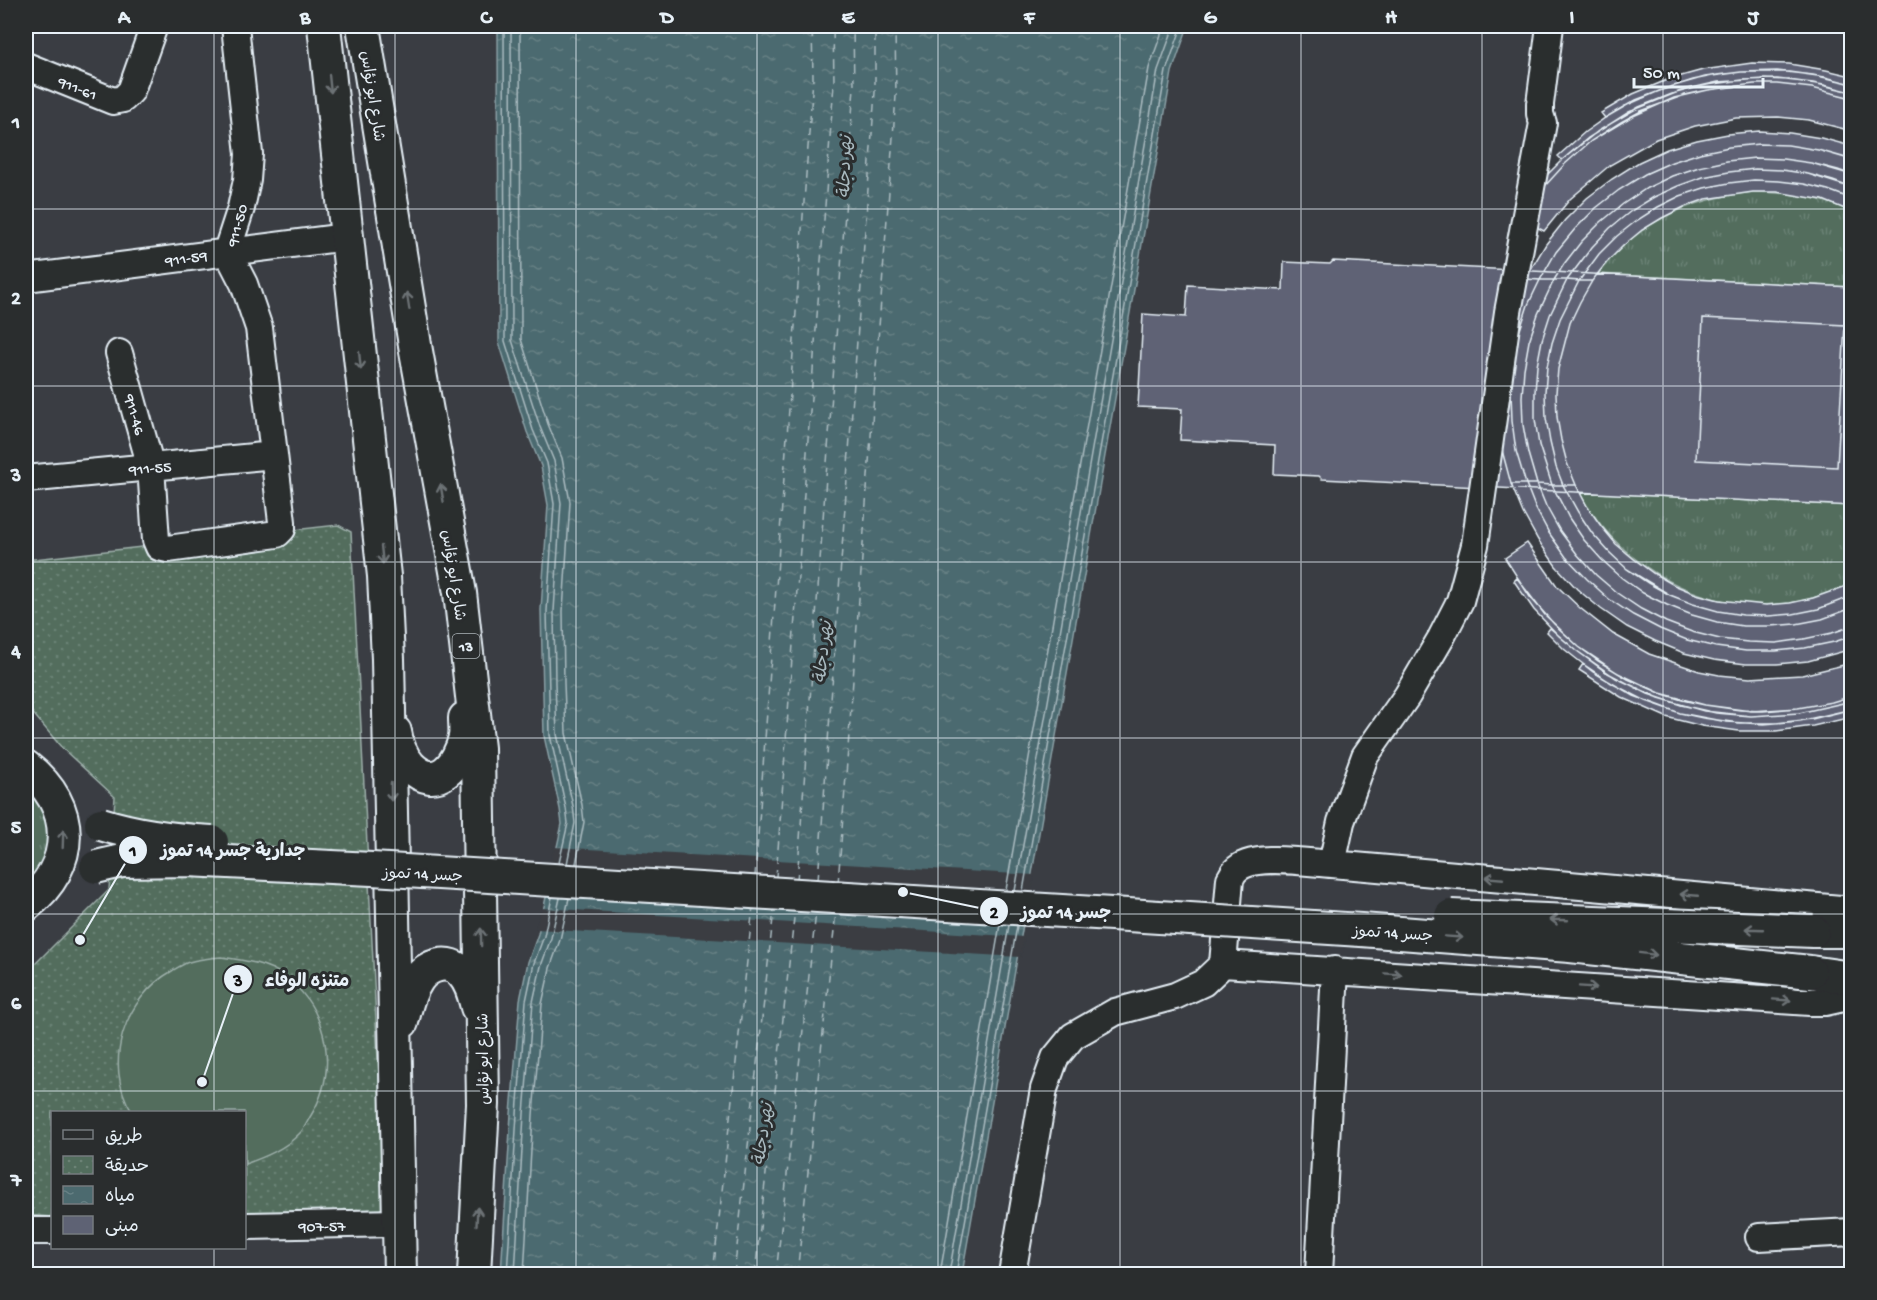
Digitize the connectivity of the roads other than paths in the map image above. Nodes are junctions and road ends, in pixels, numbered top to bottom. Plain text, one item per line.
1 (154, 26) edge
2 (235, 26) edge
3 (324, 26) edge
4 (363, 26) edge
5 (1550, 26) edge
6 (1564, 26) edge
7 (26, 66) edge
8 (1543, 123) junction
9 (346, 237) junction
10 (227, 251) junction
11 (26, 278) edge
12 (119, 353) dead end
13 (274, 455) junction
14 (151, 467) junction
15 (26, 479) edge
16 (159, 547) joint
17 (460, 593) junction
18 (388, 659) junction
19 (26, 767) edge
20 (54, 799) junction
21 (1332, 864) junction
22 (35, 897) edge
23 (1851, 910) edge
24 (1851, 930) edge
25 (1223, 964) junction
26 (1335, 970) junction
27 (1851, 978) edge
28 (1851, 996) edge
29 (483, 1104) junction
30 (398, 1123) junction
31 (399, 1223) junction
32 (246, 1226) edge
33 (26, 1231) edge
34 (51, 1231) edge
35 (1851, 1232) edge
36 (1759, 1238) dead end
37 (400, 1275) edge
38 (474, 1275) edge
39 (1012, 1275) edge
40 (1319, 1275) edge

1 - 7 street, 911-61
2 - 10 street, 911-50
3 -> 9 main road
17 -> 4 main road, شارع ابو نؤاس / 13
5 - 8 street
6 - 8 street
8 - 21 street
9 - 10 street, 911-59
9 -> 18 main road
10 - 11 street, 911-59
10 - 13 street, 911-50
12 - 14 street, 911-46
13 - 14 street, 911-55
13 - 16 street, 911-50
14 - 15 street, 911-55
14 - 16 street, 911-46
17 - 18 main road
29 -> 17 main road, شارع ابو نؤاس / 13
18 -> 30 main road
19 - 20 main road
22 -> 20 main road
24 -> 20 main road, جسر 14 تموز, bridge
23 -> 21 street
21 - 25 street
22 -> 27 main road, جسر 14 تموز, bridge
25 - 26 street
25 - 39 street
26 -> 28 street
26 - 40 street
29 - 30 main road
38 -> 29 main road, شارع ابو نؤاس / 13
30 - 31 main road
31 - 32 street, 907-57
31 - 37 main road
33 - 34 street
35 - 36 street

